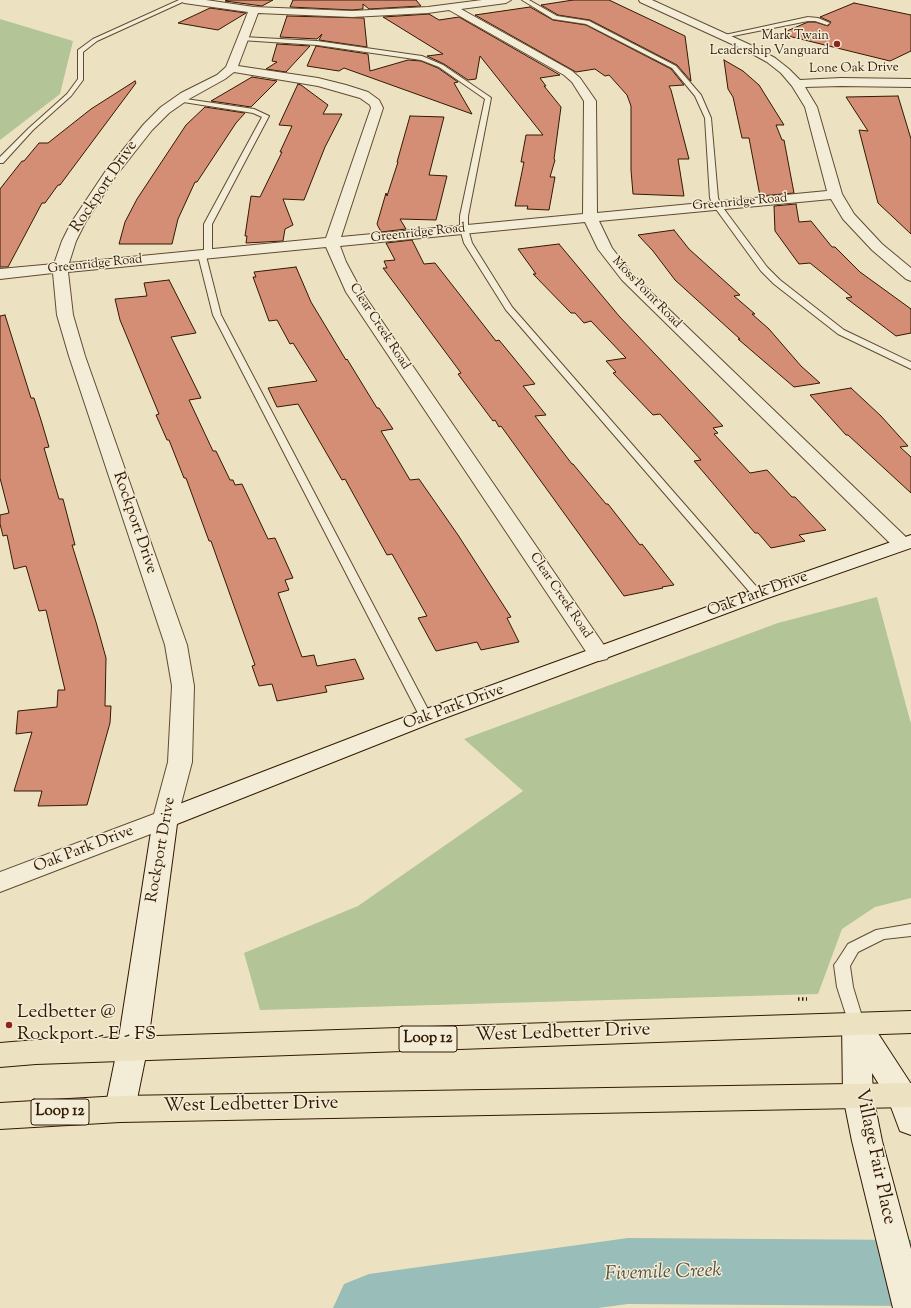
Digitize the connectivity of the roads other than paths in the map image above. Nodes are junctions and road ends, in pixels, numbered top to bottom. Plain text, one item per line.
1 (184, 0) edge
2 (506, 0) edge
3 (525, 0) edge
4 (644, 0) edge
5 (450, 7) junction
6 (254, 10) junction
7 (827, 23) dead end
8 (724, 36) junction
9 (243, 39) junction
10 (231, 68) junction
11 (911, 83) edge
12 (797, 84) junction
13 (179, 100) junction
14 (0, 161) edge
15 (835, 194) junction
16 (717, 205) junction
17 (590, 217) junction
18 (464, 230) junction
19 (332, 243) junction
20 (205, 254) junction
21 (60, 269) junction
22 (0, 274) edge
23 (911, 276) edge
24 (911, 366) edge
25 (907, 543) edge
26 (758, 595) junction
27 (599, 654) junction
28 (426, 717) junction
29 (165, 819) junction
30 (0, 882) edge
31 (911, 930) edge
32 (911, 1022) edge
33 (856, 1023) junction
34 (132, 1050) junction
35 (0, 1055) edge
36 (907, 1095) edge
37 (858, 1096) junction
38 (120, 1109) junction
39 (0, 1116) edge
40 (911, 1122) edge
41 (910, 1308) edge

1 - 6 street
1 - 14 lane
2 - 5 street
3 - 16 lane
4 - 8 street
5 - 6 street
5 - 17 street, Moss Point Road
6 - 9 street, Rockport Drive
7 - 8 lane
8 - 12 street
9 - 10 street, Rockport Drive
9 - 18 lane
10 - 13 street, Rockport Drive
10 - 19 street
11 - 12 street, Lone Oak Drive
12 - 15 street
13 - 20 lane
13 - 21 street, Rockport Drive
15 - 16 street, Greenridge Road
15 - 23 street
16 - 17 street, Greenridge Road
16 - 24 lane
17 - 18 street, Greenridge Road
17 - 25 street, Moss Point Road
18 - 19 street, Greenridge Road
18 - 26 lane
19 - 20 street, Greenridge Road
19 - 27 street, Clear Creek Road
20 - 21 street, Greenridge Road
20 - 28 lane
21 - 22 street, Greenridge Road
21 - 29 street, Rockport Drive
25 - 26 street, Oak Park Drive
26 - 27 street, Oak Park Drive
27 - 28 street, Oak Park Drive
28 - 29 street, Oak Park Drive
29 - 30 street, Oak Park Drive
29 - 34 street, Rockport Drive
31 - 33 lane
32 - 33 main road, West Ledbetter Drive / Loop 12
33 - 34 main road, West Ledbetter Drive / Loop 12
33 - 36 street, Village Fair Place
33 - 37 street, Village Fair Place
34 - 35 main road, West Ledbetter Drive / Loop 12
34 - 38 street, Rockport Drive
36 - 37 main road, West Ledbetter Drive / Loop 12
36 - 40 street, Village Fair Place
37 - 38 main road, West Ledbetter Drive / Loop 12
37 - 41 street, Village Fair Place
38 - 39 main road, West Ledbetter Drive / Loop 12

